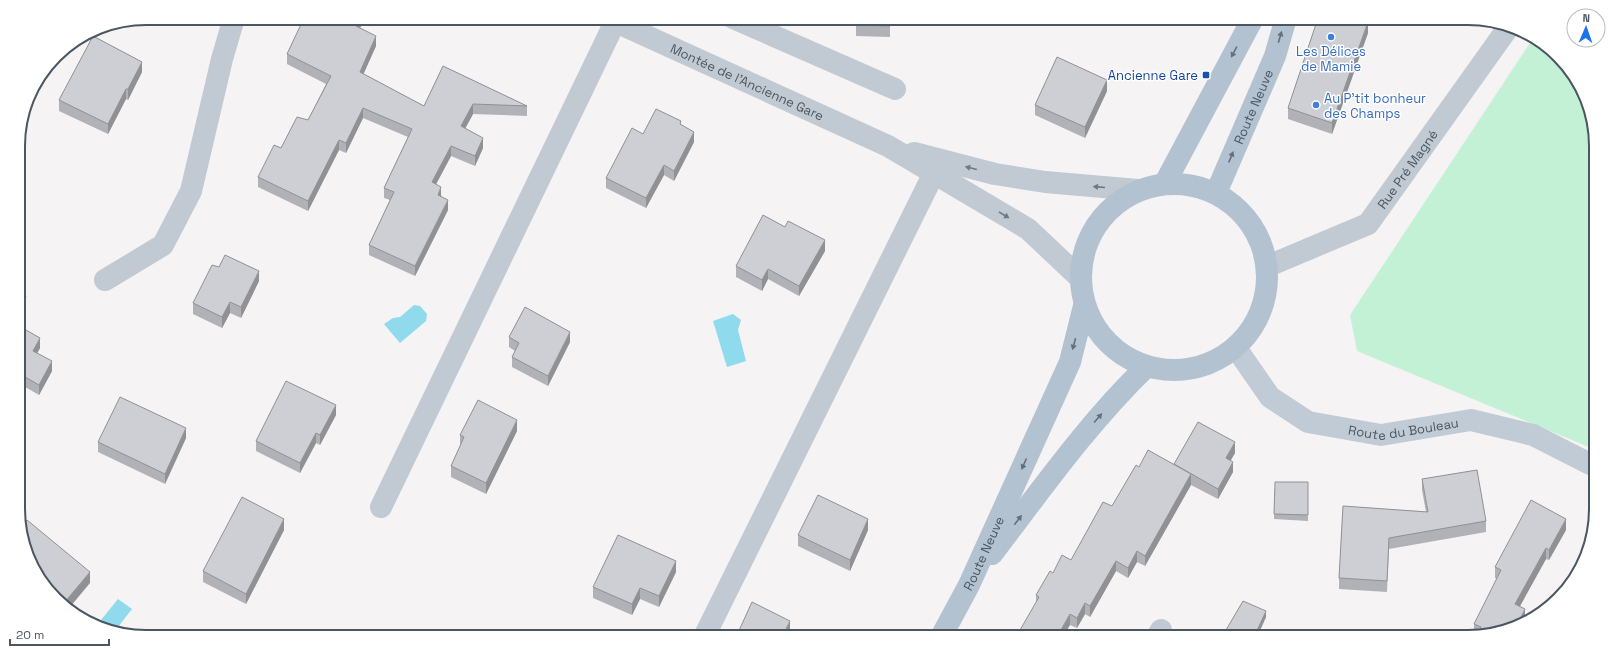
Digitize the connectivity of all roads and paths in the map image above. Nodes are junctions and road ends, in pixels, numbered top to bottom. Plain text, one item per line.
1 (232, 25) edge
2 (609, 25) edge
3 (622, 25) edge
4 (749, 25) edge
5 (1249, 25) edge
6 (1284, 25) edge
7 (1506, 31) edge
8 (895, 89) dead end
9 (888, 146) junction
10 (934, 173) junction
11 (1165, 183) junction
12 (1138, 190) junction
13 (1216, 193) junction
14 (1268, 266) junction
15 (1080, 278) junction
16 (105, 280) dead end
17 (1084, 306) junction
18 (1236, 348) junction
19 (1146, 367) junction
20 (1589, 463) edge
21 (381, 507) dead end
22 (969, 585) junction
23 (707, 630) edge
24 (945, 630) edge

1 - 16 street
2 - 21 street
3 - 9 street, Montée de l'Ancienne Gare
4 - 8 street
5 -> 11 main road
13 -> 6 main road, Route Neuve
7 - 14 street, Rue Pré Magné
9 - 10 street, Montée de l'Ancienne Gare
12 -> 9 street, Montée de l'Ancienne Gare
10 -> 15 street, Montée de l'Ancienne Gare
10 - 23 street
11 - 12 main road
11 - 13 main road
12 - 15 main road
13 - 14 main road
14 - 18 main road
15 - 17 main road
17 - 19 main road
17 -> 22 main road, Route Neuve
18 - 19 main road
18 - 20 main road, Route du Bouleau
22 -> 19 main road, Route Neuve
22 - 24 main road

